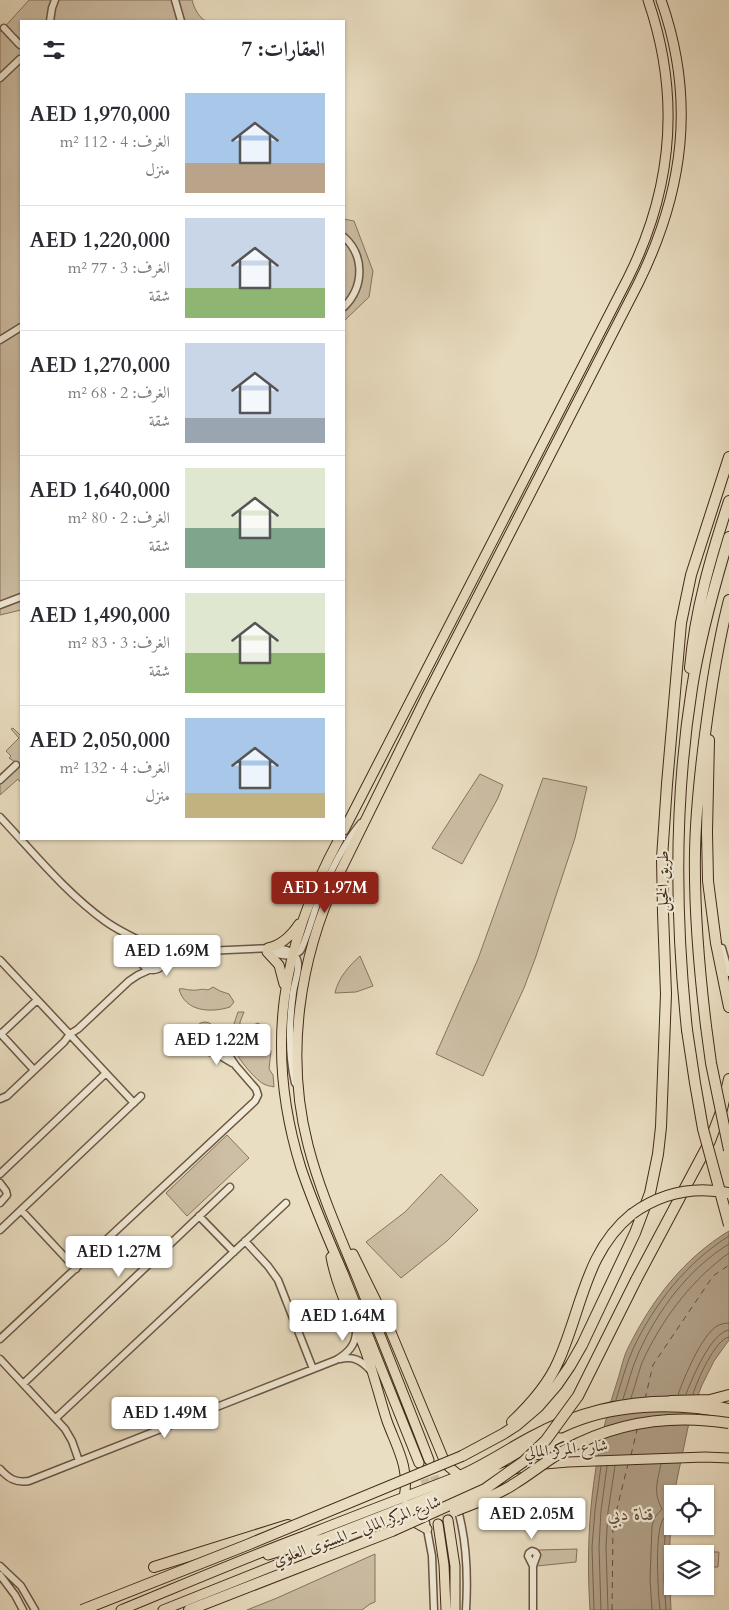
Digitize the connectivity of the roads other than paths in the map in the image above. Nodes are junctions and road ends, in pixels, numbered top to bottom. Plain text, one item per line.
1 (55, 0) edge
2 (174, 0) edge
3 (648, 0) edge
4 (661, 0) edge
5 (50, 20) edge
6 (182, 20) edge
7 (4, 28) dead end
8 (20, 44) edge
9 (20, 60) edge
10 (0, 78) edge
11 (345, 238) edge
12 (345, 306) edge
13 (20, 328) edge
14 (0, 340) edge
15 (729, 457) edge
16 (729, 501) edge
17 (725, 512) junction
18 (729, 537) edge
19 (20, 597) edge
20 (729, 600) edge
21 (0, 604) edge
22 (676, 688) junction
23 (688, 712) junction
24 (706, 724) junction
25 (16, 765) dead end
26 (0, 780) edge
27 (368, 815) junction
28 (0, 817) edge
29 (345, 828) edge
30 (20, 838) edge
31 (22, 840) edge
32 (338, 840) edge
33 (708, 881) junction
34 (303, 918) junction
35 (127, 934) junction
36 (149, 945) junction
37 (164, 950) junction
38 (268, 950) junction
39 (182, 952) junction
40 (293, 954) junction
41 (140, 957) junction
42 (0, 960) edge
43 (166, 961) junction
44 (149, 970) junction
45 (729, 973) edge
46 (129, 981) junction
47 (285, 990) junction
48 (37, 1000) junction
49 (729, 1007) edge
50 (1, 1033) edge
51 (71, 1036) junction
52 (222, 1037) dead end
53 (206, 1051) dead end
54 (236, 1066) junction
55 (34, 1070) junction
56 (106, 1073) junction
57 (729, 1080) edge
58 (141, 1096) dead end
59 (0, 1099) edge
60 (300, 1099) junction
61 (134, 1103) junction
62 (729, 1150) edge
63 (0, 1173) edge
64 (0, 1183) edge
65 (230, 1187) dead end
66 (729, 1193) edge
67 (0, 1203) edge
68 (286, 1203) dead end
69 (21, 1210) junction
70 (200, 1216) junction
71 (729, 1225) edge
72 (1, 1228) edge
73 (341, 1237) junction
74 (246, 1241) junction
75 (330, 1242) junction
76 (234, 1252) junction
77 (76, 1269) junction
78 (356, 1328) junction
79 (0, 1339) edge
80 (0, 1359) edge
81 (336, 1360) junction
82 (313, 1369) junction
83 (372, 1372) junction
84 (23, 1384) junction
85 (729, 1394) edge
86 (671, 1401) junction
87 (729, 1409) edge
88 (729, 1414) edge
89 (56, 1418) junction
90 (729, 1423) edge
91 (488, 1442) junction
92 (729, 1458) edge
93 (429, 1460) tunnel mouth
94 (79, 1461) junction
95 (419, 1463) tunnel mouth
96 (0, 1469) edge
97 (460, 1475) junction
98 (487, 1478) junction
99 (452, 1491) junction
100 (435, 1495) junction
101 (404, 1498) junction
102 (424, 1506) junction
103 (460, 1515) junction
104 (394, 1518) junction
105 (448, 1520) tunnel mouth
106 (302, 1522) junction
107 (438, 1524) tunnel mouth
108 (427, 1529) junction
109 (392, 1531) junction
110 (0, 1566) edge
111 (533, 1566) dead end
112 (154, 1567) dead end
113 (222, 1569) junction
114 (0, 1575) edge
115 (156, 1596) junction
116 (24, 1610) edge
117 (36, 1610) edge
118 (82, 1610) edge
119 (121, 1610) edge
120 (136, 1610) edge
121 (163, 1610) edge
122 (189, 1610) edge
123 (434, 1610) edge
124 (446, 1610) edge
125 (455, 1610) edge
126 (466, 1610) edge
127 (533, 1610) edge

1 - 5 street
2 - 6 street
3 - 29 main road
4 - 27 main road
7 - 8 street
9 - 10 street
11 - 12 street
13 - 14 street
15 - 22 highway
16 - 17 highway
17 - 22 highway
17 - 23 highway
18 - 23 highway, طريق الخيل
19 - 21 street
20 - 24 highway, طريق الخيل
22 - 91 highway
23 - 71 highway, طريق الخيل, bridge
24 - 33 highway
24 - 62 highway, طريق الخيل, bridge
25 - 26 street
27 - 40 street
27 - 60 main road
28 - 30 street
31 - 35 street
32 - 34 main road
33 - 45 street
33 - 49 highway
34 - 38 main road
34 - 40 main road
35 - 36 street
35 - 41 street
36 - 37 street
36 - 41 street
37 - 39 street
37 - 43 street
38 - 39 street
38 - 40 street
38 - 47 main road
39 - 43 street
40 - 47 main road
40 - 60 street
41 - 44 street
41 - 46 street
42 - 48 street
43 - 44 street
44 - 46 street
46 - 51 street
47 - 75 main road
48 - 50 street
48 - 51 street
50 - 55 street
51 - 55 street
51 - 56 street
52 - 54 street
53 - 54 street
54 - 77 street
55 - 59 street
56 - 61 street
56 - 63 street
57 - 109 highway, bridge
58 - 61 street
60 - 73 main road
61 - 69 street
64 - 67 street
65 - 70 street
66 - 91 highway, bridge
68 - 74 street
69 - 72 street
69 - 77 street
70 - 76 street
70 - 84 street
73 - 93 main road
73 - 97 main road
74 - 76 street
74 - 82 street
75 - 78 main road
75 - 95 main road
76 - 89 street
77 - 79 street
78 - 81 street
78 - 83 main road
80 - 84 street
81 - 82 street
81 - 83 street
82 - 94 street
83 - 101 main road
84 - 89 street
85 - 86 highway
86 - 87 highway
86 - 97 main road, شارع المركز المالي
88 - 99 main road
89 - 94 street
90 - 109 highway, شارع المركز المالي - المستوى العلوي, bridge
91 - 106 highway, شارع المركز المالي - المستوى العلوي, bridge
92 - 98 main road, شارع المركز المالي
94 - 96 street
97 - 101 main road, شارع المركز المالي
98 - 99 main road, شارع المركز المالي
98 - 103 main road
99 - 100 main road
99 - 102 main road, شارع المركز المالي
99 - 103 street
100 - 102 street
100 - 113 main road
101 - 113 main road, شارع المركز المالي
102 - 104 main road, شارع المركز المالي
102 - 108 street
103 - 126 street
104 - 108 main road
104 - 121 main road, شارع المركز المالي
105 - 125 main road
106 - 112 highway, bridge
106 - 118 highway, شارع المركز المالي - المستوى العلوي, bridge
107 - 124 main road
108 - 123 street
109 - 122 highway, شارع المركز المالي - المستوى العلوي
110 - 117 street
111 - 127 street
113 - 115 main road, شارع المركز المالي
114 - 116 street
115 - 119 main road, شارع المركز المالي
115 - 120 main road

